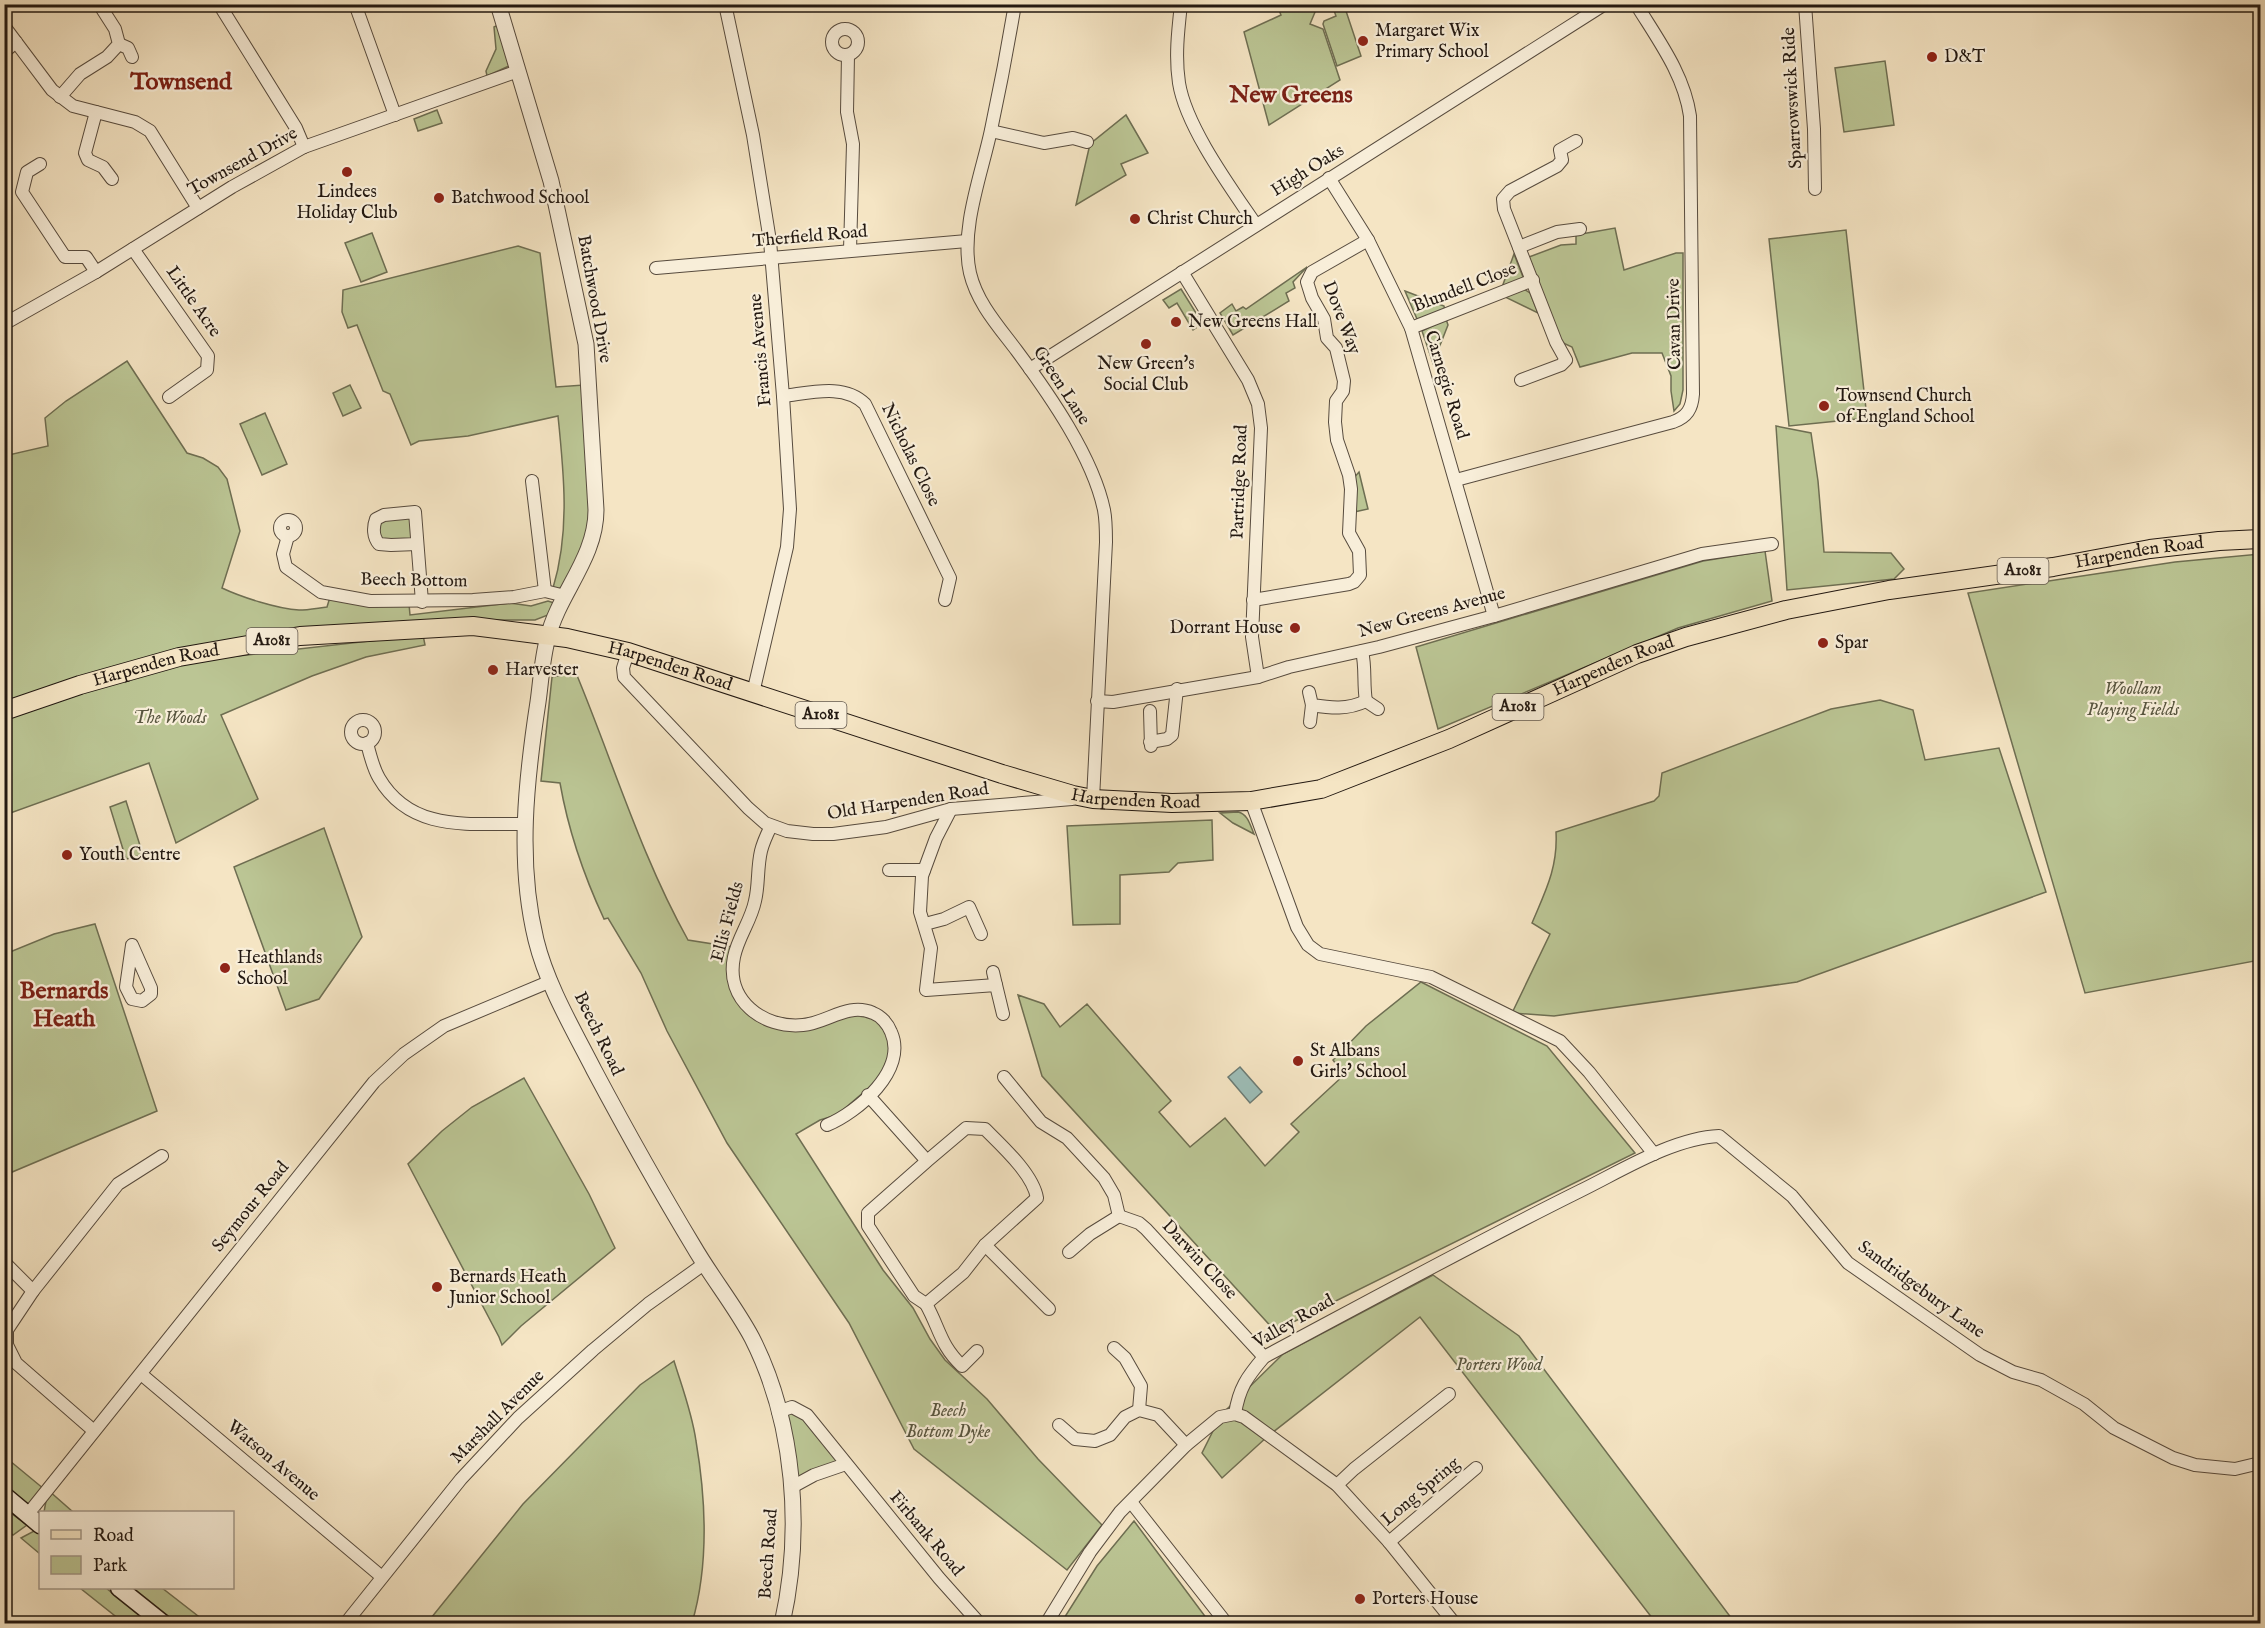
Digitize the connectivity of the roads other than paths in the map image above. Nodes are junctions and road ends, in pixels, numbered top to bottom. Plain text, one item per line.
1 (99, 4) edge
2 (219, 4) edge
3 (498, 4) edge
4 (725, 4) edge
5 (1016, 4) edge
6 (1181, 4) edge
7 (1635, 4) edge
8 (1804, 4) edge
9 (350, 5) edge
10 (1599, 6) edge
11 (4, 26) edge
12 (16, 42) junction
13 (119, 44) junction
14 (4, 52) edge
15 (848, 55) dead end
16 (132, 57) dead end
17 (519, 71) junction
18 (60, 97) junction
19 (96, 112) junction
20 (395, 115) junction
21 (991, 131) junction
22 (1576, 141) dead end
23 (1088, 142) dead end
24 (304, 147) junction
25 (40, 164) dead end
26 (1329, 178) junction
27 (112, 179) dead end
28 (1815, 189) dead end
29 (198, 208) junction
30 (1256, 225) junction
31 (1580, 229) dead end
32 (1368, 240) junction
33 (967, 242) junction
34 (1519, 247) junction
35 (134, 249) junction
36 (850, 250) junction
37 (771, 259) junction
38 (656, 268) dead end
39 (96, 272) junction
40 (1182, 272) junction
41 (1533, 280) junction
42 (4, 324) edge
43 (1411, 328) junction
44 (1030, 369) junction
45 (1521, 380) dead end
46 (783, 396) junction
47 (169, 397) dead end
48 (1456, 480) junction
49 (532, 481) dead end
50 (288, 536) dead end
51 (2260, 538) edge
52 (417, 544) dead end
53 (1772, 544) dead end
54 (545, 591) junction
55 (565, 596) junction
56 (945, 600) dead end
57 (1253, 600) junction
58 (422, 602) junction
59 (1494, 616) junction
60 (548, 635) junction
61 (1362, 651) junction
62 (628, 652) junction
63 (1258, 677) junction
64 (1177, 690) junction
65 (1309, 692) dead end
66 (753, 693) junction
67 (1097, 701) junction
68 (1366, 701) junction
69 (1312, 705) junction
70 (1378, 708) dead end
71 (4, 711) edge
72 (1150, 711) dead end
73 (1310, 722) dead end
74 (367, 743) dead end
75 (1148, 745) junction
76 (1167, 746) dead end
77 (1072, 799) dead end
78 (1093, 799) junction
79 (1251, 801) junction
80 (951, 809) junction
81 (525, 824) junction
82 (771, 826) junction
83 (889, 870) dead end
84 (924, 870) junction
85 (925, 924) junction
86 (981, 934) dead end
87 (993, 972) dead end
88 (550, 981) junction
89 (996, 985) junction
90 (1004, 1014) dead end
91 (1004, 1077) dead end
92 (868, 1095) junction
93 (827, 1125) dead end
94 (1654, 1154) junction
95 (927, 1161) junction
96 (157, 1163) dead end
97 (1119, 1216) junction
98 (985, 1245) junction
99 (1069, 1252) dead end
100 (4, 1262) edge
101 (704, 1264) junction
102 (33, 1291) junction
103 (926, 1304) junction
104 (1049, 1310) dead end
105 (1114, 1348) dead end
106 (977, 1351) dead end
107 (1264, 1357) junction
108 (141, 1374) junction
109 (1449, 1394) dead end
110 (1139, 1410) junction
111 (778, 1412) junction
112 (1235, 1414) junction
113 (1059, 1425) dead end
114 (94, 1431) junction
115 (1186, 1445) junction
116 (2260, 1463) edge
117 (846, 1464) junction
118 (1476, 1468) dead end
119 (1338, 1485) junction
120 (792, 1487) junction
121 (4, 1495) edge
122 (1131, 1502) junction
123 (39, 1511) edge
124 (34, 1519) edge
125 (1389, 1542) junction
126 (382, 1577) junction
127 (122, 1589) edge
128 (164, 1623) edge
129 (345, 1623) edge
130 (782, 1623) edge
131 (980, 1623) edge
132 (1047, 1623) edge
133 (1227, 1623) edge
134 (1455, 1623) edge

1 - 13 street
2 - 24 street
3 - 17 street, Batchwood Drive
4 - 37 street, Francis Avenue
5 - 21 street, Green Lane
6 - 30 street
7 - 48 street, Cavan Drive
8 - 28 street, Sparrowswick Ride
9 - 20 street
10 - 26 street, High Oaks
11 - 12 street
12 - 14 street
12 - 18 street
13 - 16 street
13 - 18 street
15 - 36 street
17 - 20 street, Townsend Drive
17 - 55 street, Batchwood Drive
18 - 19 street
19 - 27 street
19 - 29 street
20 - 24 street, Townsend Drive
21 - 23 street
21 - 33 street, Green Lane
22 - 34 street, Blundell Close
24 - 29 street, Townsend Drive
25 - 39 street
26 - 30 street, High Oaks
26 - 32 street, Carnegie Road
29 - 35 street, Townsend Drive
30 - 40 street, High Oaks
31 - 34 street
32 - 43 street, Carnegie Road
32 - 57 street, Dove Way
33 - 36 street, Therfield Road
33 - 44 street, Green Lane
34 - 41 street, Blundell Close
35 - 39 street, Townsend Drive
35 - 47 street, Little Acre
36 - 37 street, Therfield Road
37 - 38 street, Therfield Road
37 - 46 street, Francis Avenue
39 - 42 street, Townsend Drive
40 - 44 street, High Oaks
40 - 57 street, Partridge Road
41 - 43 street, Blundell Close
41 - 45 street, Blundell Close
43 - 48 street, Carnegie Road
44 - 67 street, Green Lane
46 - 56 street, Nicholas Close
46 - 66 street, Francis Avenue
48 - 59 street, Carnegie Road
49 - 54 street
50 - 58 street, Beech Bottom
51 - 79 main road, Harpenden Road / A1081
52 - 58 street
53 - 59 street, New Greens Avenue
54 - 55 street
54 - 58 street, Beech Bottom
55 - 60 street, Batchwood Drive
57 - 63 street, Partridge Road
59 - 61 street, New Greens Avenue
60 - 62 main road, Harpenden Road / A1081
60 - 71 main road, Harpenden Road / A1081
60 - 81 street, Beech Road
61 - 63 street, New Greens Avenue
61 - 68 street
62 - 66 main road, Harpenden Road / A1081
62 - 82 street, Old Harpenden Road
63 - 64 street, New Greens Avenue
64 - 67 street, New Greens Avenue
64 - 75 street
65 - 69 street
66 - 78 main road, Harpenden Road / A1081
67 - 78 street, Green Lane
68 - 69 street
68 - 70 street
69 - 73 street
72 - 75 street
74 - 81 street
75 - 76 street
77 - 80 street, Old Harpenden Road
78 - 79 main road, Harpenden Road / A1081
79 - 94 street
80 - 82 street, Old Harpenden Road
80 - 84 street
81 - 88 street, Beech Road
82 - 92 street, Ellis Fields
83 - 84 street
84 - 85 street
85 - 86 street
85 - 89 street
87 - 89 street
88 - 101 street, Beech Road
88 - 108 street, Seymour Road
89 - 90 street
91 - 97 street
92 - 93 street, Ellis Fields
92 - 95 street
94 - 107 street, Valley Road
94 - 116 street, Sandridgebury Lane
95 - 98 street
95 - 103 street
96 - 102 street
97 - 99 street
97 - 107 street, Darwin Close
98 - 103 street
98 - 104 street
100 - 102 street
101 - 111 street, Beech Road
101 - 126 street, Marshall Avenue
102 - 114 street
103 - 106 street
105 - 110 street
107 - 112 street, Valley Road
108 - 114 street, Seymour Road
108 - 126 street, Watson Avenue
109 - 119 street
110 - 113 street
110 - 115 street
111 - 117 street
111 - 120 street, Beech Road
112 - 115 street
112 - 119 street
114 - 123 street, Seymour Road
115 - 122 street
117 - 120 street, Beech Road
117 - 131 street, Firbank Road
118 - 125 street, Long Spring
119 - 125 street
120 - 130 street, Beech Road
121 - 124 main road
122 - 132 street
122 - 133 street
125 - 134 street
126 - 129 street, Marshall Avenue
127 - 128 main road

